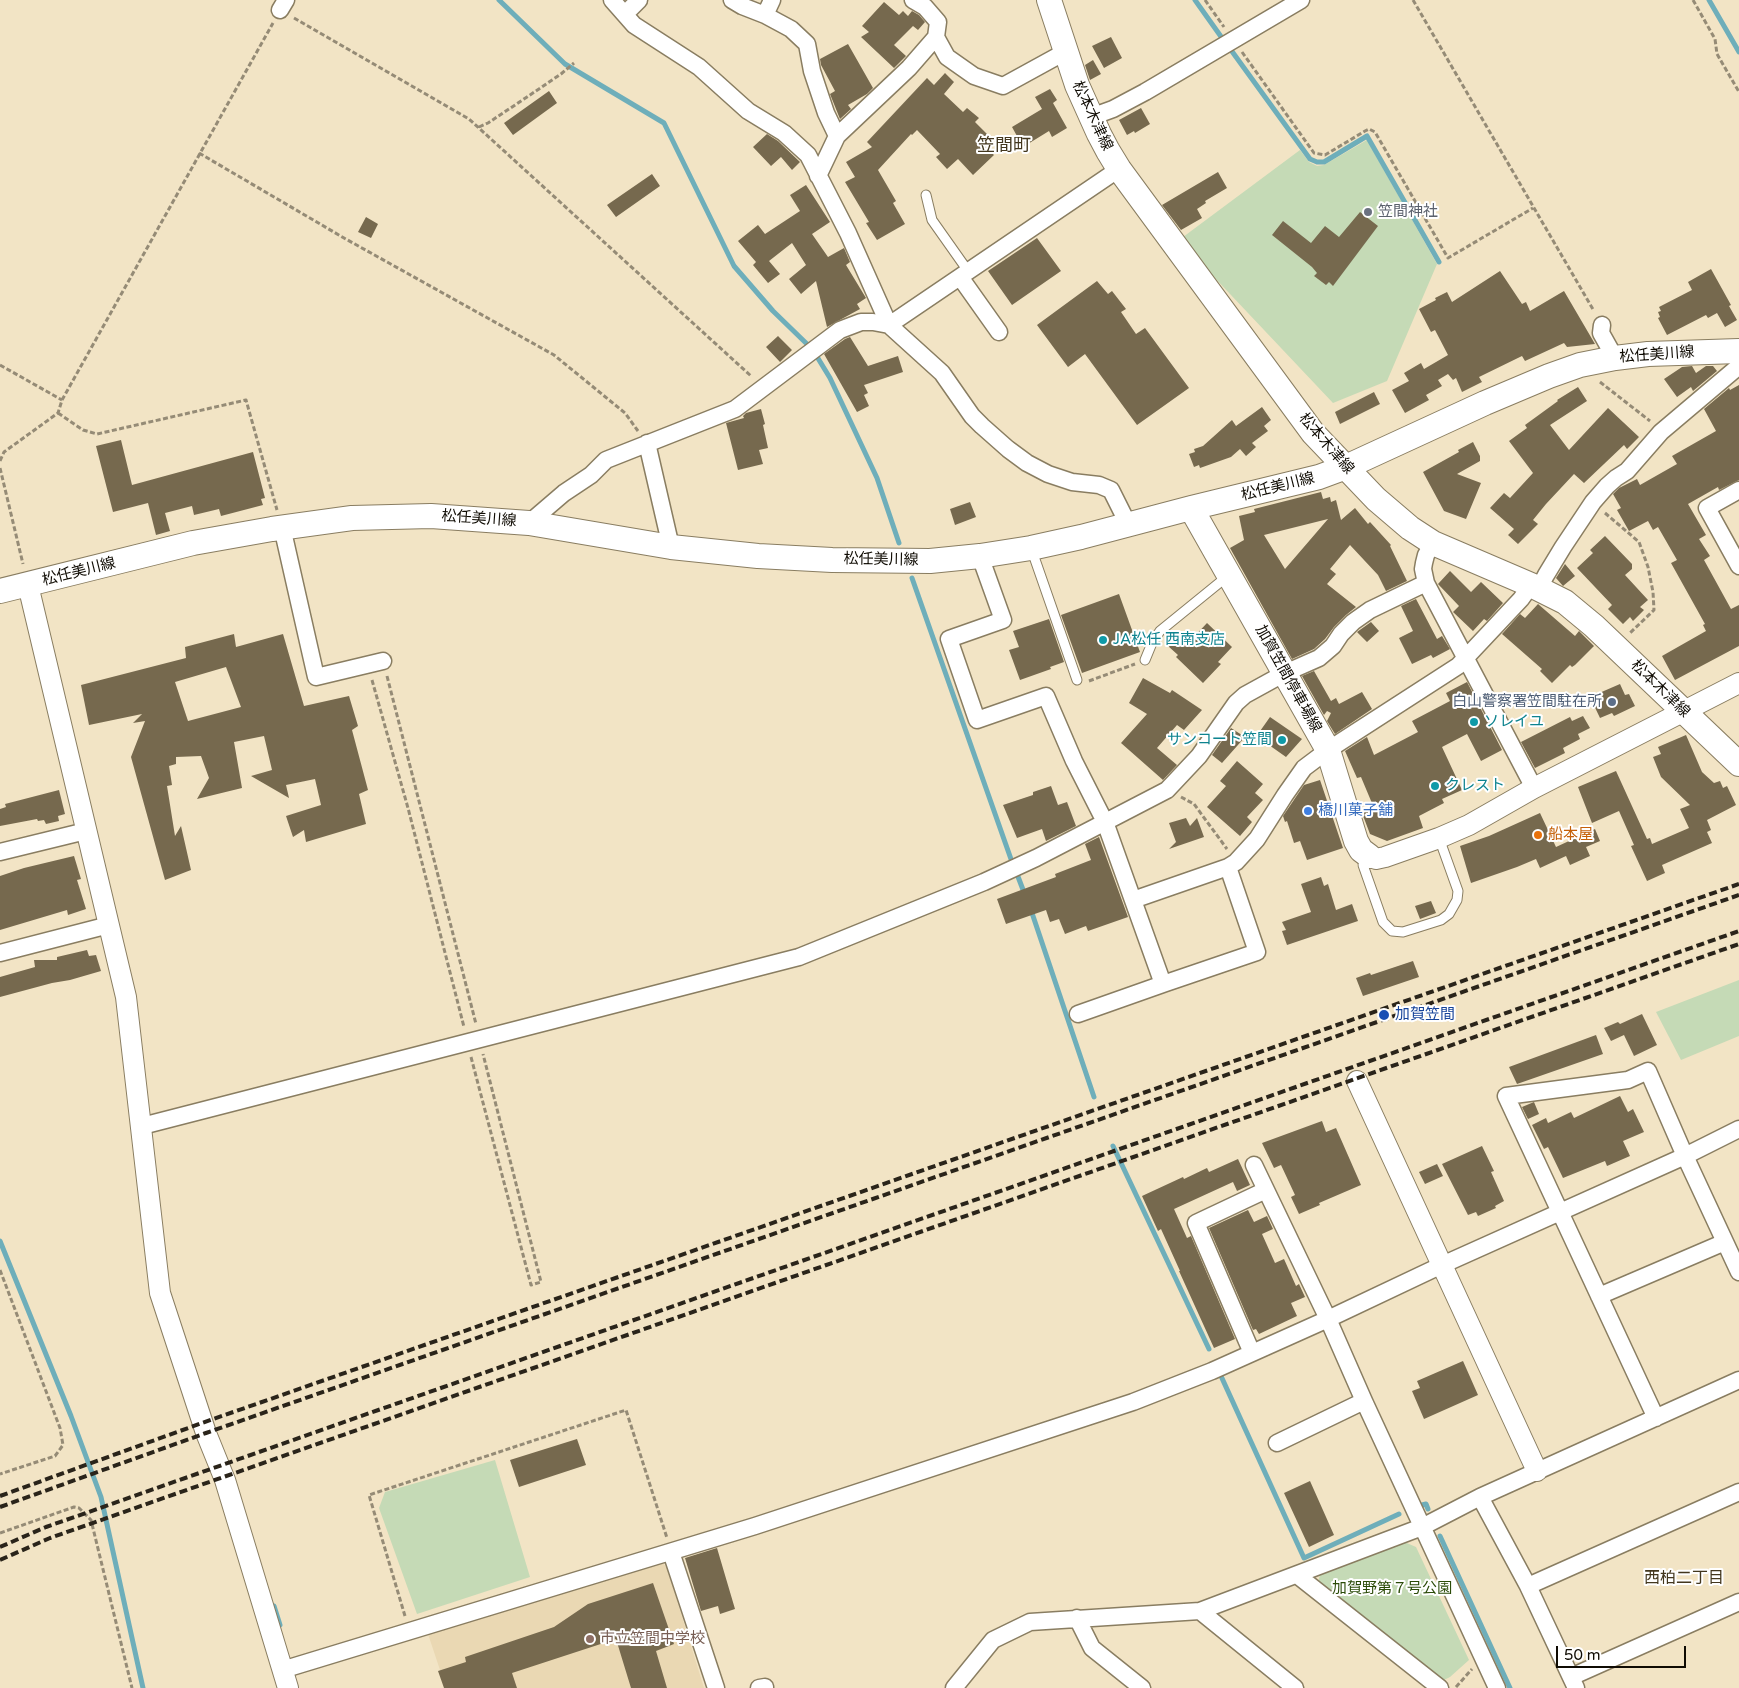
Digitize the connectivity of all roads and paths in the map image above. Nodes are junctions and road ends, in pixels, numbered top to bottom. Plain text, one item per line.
1 (612, 0) edge
2 (639, 0) edge
3 (732, 0) edge
4 (916, 0) edge
5 (1049, 0) edge
6 (1205, 0) edge
7 (1301, 0) edge
8 (1413, 0) edge
9 (1693, 0) edge
10 (283, 5) edge
11 (769, 7) edge
12 (625, 14) junction
13 (936, 37) junction
14 (1233, 40) junction
15 (1065, 52) junction
16 (574, 63) dead end
17 (1739, 92) edge
18 (1091, 117) junction
19 (479, 127) junction
20 (836, 136) junction
21 (199, 153) junction
22 (1119, 169) junction
23 (818, 176) junction
24 (926, 195) dead end
25 (1533, 208) junction
26 (964, 274) junction
27 (889, 325) junction
28 (1602, 325) joint
29 (999, 332) dead end
30 (1739, 351) edge
31 (1615, 358) junction
32 (0, 365) edge
33 (1580, 366) junction
34 (1739, 366) edge
35 (764, 388) junction
36 (62, 400) junction
37 (58, 413) junction
38 (1656, 438) junction
39 (647, 443) junction
40 (0, 461) edge
41 (0, 468) edge
42 (1346, 468) junction
43 (1739, 490) edge
44 (1593, 502) junction
45 (1191, 508) junction
46 (529, 523) junction
47 (1128, 524) junction
48 (282, 527) junction
49 (1432, 543) junction
50 (671, 547) junction
51 (1030, 548) junction
52 (980, 556) junction
53 (1739, 566) edge
54 (1224, 579) dead end
55 (1426, 583) junction
56 (28, 585) junction
57 (1535, 587) junction
58 (0, 591) edge
59 (1616, 647) junction
60 (1465, 659) junction
61 (1145, 660) joint
62 (375, 663) junction
63 (1285, 673) junction
64 (1077, 680) joint
65 (1739, 683) edge
66 (1683, 711) junction
67 (1328, 750) junction
68 (1739, 764) edge
69 (1534, 788) junction
70 (1167, 790) junction
71 (1105, 822) junction
72 (86, 830) junction
73 (1439, 838) junction
74 (0, 852) edge
75 (1369, 856) junction
76 (1232, 865) junction
77 (1133, 900) junction
78 (109, 925) junction
79 (0, 953) edge
80 (1163, 984) junction
81 (1078, 1014) dead end
82 (474, 1040) junction
83 (1357, 1081) dead end
84 (142, 1126) junction
85 (1739, 1129) edge
86 (1685, 1156) junction
87 (1254, 1165) dead end
88 (1266, 1190) junction
89 (1560, 1212) junction
90 (1731, 1248) edge
91 (1442, 1265) junction
92 (0, 1270) edge
93 (1739, 1272) edge
94 (1599, 1296) junction
95 (1328, 1320) junction
96 (1252, 1353) junction
97 (1739, 1380) edge
98 (1364, 1402) junction
99 (1656, 1418) junction
100 (1277, 1443) dead end
101 (1537, 1471) junction
102 (0, 1474) edge
103 (1739, 1492) edge
104 (1480, 1497) junction
105 (1422, 1527) junction
106 (0, 1533) edge
107 (672, 1552) junction
108 (1297, 1575) junction
109 (1528, 1586) junction
110 (1739, 1602) edge
111 (1200, 1611) junction
112 (1077, 1618) junction
113 (410, 1631) junction
114 (1483, 1657) junction
115 (285, 1679) edge
116 (1573, 1683) edge
117 (132, 1688) edge
118 (716, 1688) edge
119 (759, 1688) edge
120 (765, 1688) edge
121 (954, 1688) edge
122 (1142, 1688) edge
123 (1295, 1688) edge
124 (1440, 1688) edge
125 (1453, 1688) edge
126 (1497, 1688) edge

1 - 12 street
2 - 12 street
3 - 11 street
4 - 13 street
5 - 15 main road, 松本木津線
6 - 14 path
7 - 14 street
8 - 25 path
9 - 17 path
10 - 19 path
10 - 21 path
11 - 20 street
12 - 23 street
13 - 15 street
13 - 20 street
14 - 18 street
14 - 25 path
15 - 18 main road, 松本木津線
16 - 19 path
18 - 22 main road, 松本木津線
19 - 35 path
20 - 23 street
21 - 36 path
21 - 39 path
22 - 26 street
22 - 42 main road, 松本木津線
23 - 27 street
24 - 26 lane
25 - 28 path
26 - 27 street
26 - 29 street
27 - 35 street
27 - 47 street
28 - 31 street
30 - 31 main road, 松任美川線
31 - 33 main road, 松任美川線
32 - 36 path
33 - 38 path
33 - 42 main road, 松任美川線
34 - 38 street
35 - 39 street
36 - 37 path
37 - 40 path
37 - 48 path
38 - 44 street
39 - 46 street
39 - 50 street
41 - 56 path
42 - 45 main road, 松任美川線
42 - 49 main road, 松本木津線
43 - 53 street
44 - 57 street
44 - 59 path
45 - 47 main road, 松任美川線
45 - 63 main road, 加賀笠間停車場線
46 - 48 main road, 松任美川線
46 - 50 main road, 松任美川線
47 - 51 main road, 松任美川線
48 - 56 main road, 松任美川線
48 - 62 street
49 - 55 street
49 - 57 main road, 松本木津線
50 - 52 main road, 松任美川線
51 - 52 main road, 松任美川線
51 - 64 lane
52 - 71 street
54 - 61 lane
55 - 60 street
55 - 63 street
56 - 58 main road, 松任美川線
56 - 72 street
57 - 59 main road, 松本木津線
57 - 60 street
59 - 66 main road, 松本木津線
60 - 67 street
60 - 69 street
61 - 64 path
62 - 82 path
62 - 82 path
63 - 67 main road, 加賀笠間停車場線
63 - 70 street
65 - 66 street
66 - 68 main road, 松本木津線
66 - 69 street
67 - 75 main road, 加賀笠間停車場線
67 - 76 street
69 - 73 street
70 - 71 street
70 - 76 path
71 - 77 street
71 - 82 street
72 - 74 street
72 - 78 street
73 - 75 street
73 - 75 lane
76 - 77 street
76 - 80 street
77 - 80 street
78 - 79 street
78 - 84 street
80 - 81 street
82 - 82 path
82 - 84 street
83 - 91 street
84 - 115 street
85 - 86 street
86 - 89 street
86 - 89 street
86 - 90 street
87 - 88 street
88 - 95 street
88 - 96 street
89 - 91 street
89 - 94 street
90 - 93 street
90 - 94 street
91 - 95 street
91 - 101 street
92 - 102 path
94 - 99 street
95 - 96 street
95 - 98 street
96 - 107 street
97 - 99 street
98 - 100 street
98 - 105 street
99 - 101 street
101 - 104 street
103 - 109 street
104 - 105 street
104 - 109 street
105 - 108 street
105 - 114 street
106 - 117 path
107 - 113 street
107 - 113 path
107 - 118 street
108 - 111 street
108 - 124 street
109 - 116 street
110 - 116 street
111 - 112 street
111 - 123 street
112 - 121 street
112 - 122 street
113 - 115 street
114 - 125 path
114 - 126 street
119 - 120 street

